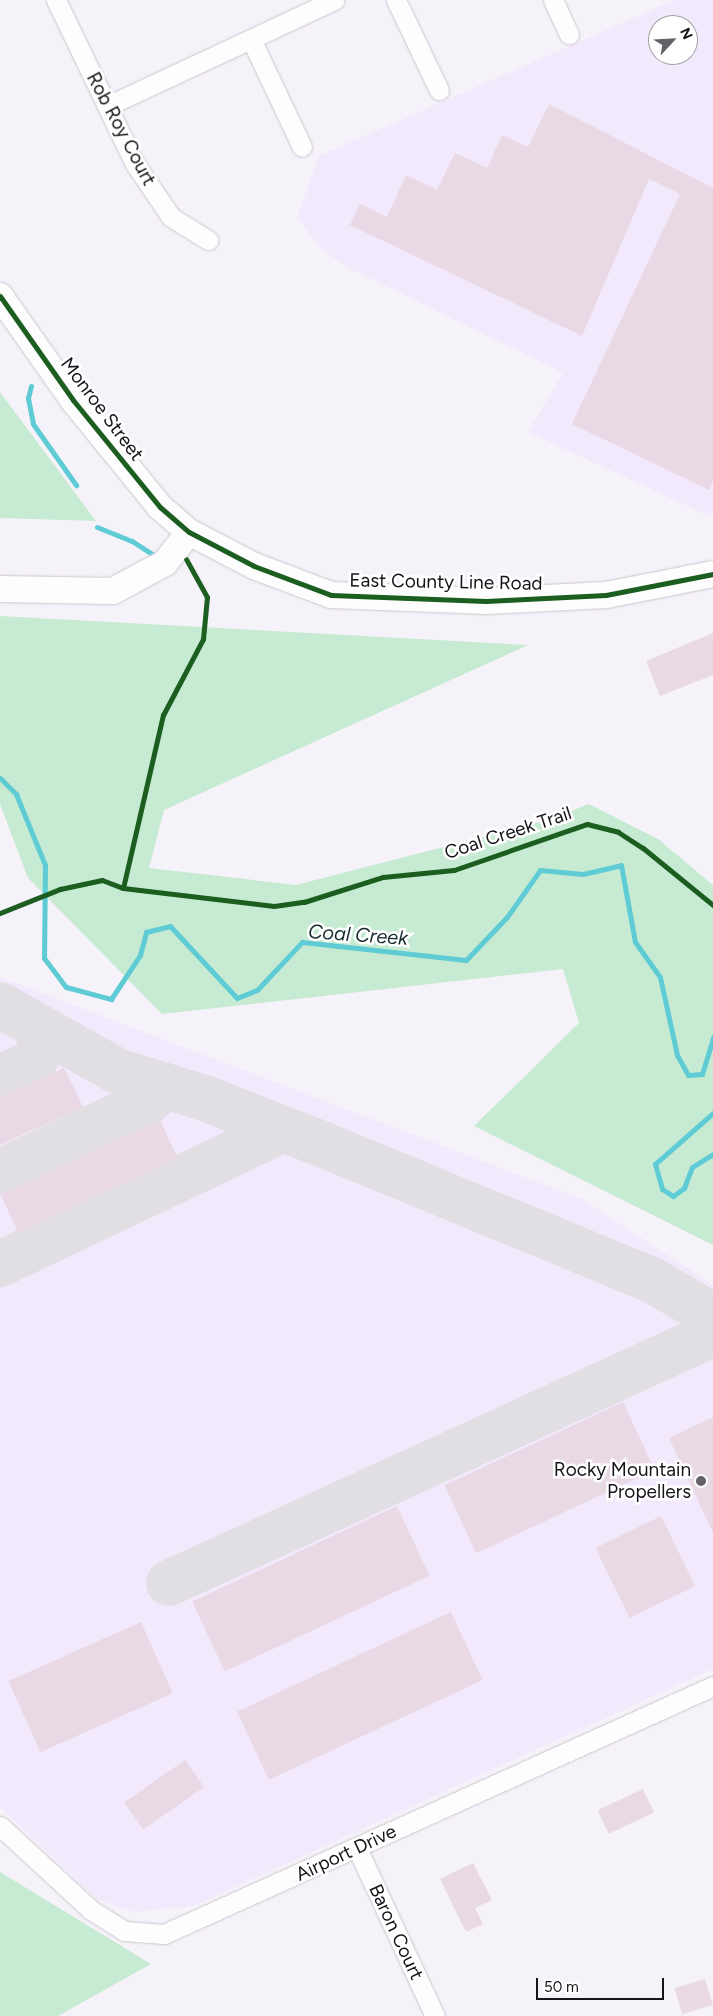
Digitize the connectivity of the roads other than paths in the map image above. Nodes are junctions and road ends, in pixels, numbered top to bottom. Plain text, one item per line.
1 (56, 0) edge
2 (396, 0) edge
3 (553, 0) edge
4 (324, 2) edge
5 (569, 34) dead end
6 (251, 39) junction
7 (439, 90) dead end
8 (107, 106) junction
9 (302, 147) dead end
10 (208, 240) dead end
11 (0, 296) edge
12 (189, 532) junction
13 (713, 574) edge
14 (0, 589) edge
15 (713, 1686) edge
16 (0, 1826) edge
17 (357, 1848) junction
18 (435, 2016) edge

1 - 8 street, Rob Roy Court
2 - 7 street
3 - 5 street
4 - 6 street
6 - 8 street
6 - 9 street
8 - 10 street, Rob Roy Court
11 - 12 main road, Monroe Street
12 - 13 main road, East County Line Road
12 - 14 main road
15 - 17 street, Airport Drive
16 - 17 street, Airport Drive
17 - 18 street, Baron Court

